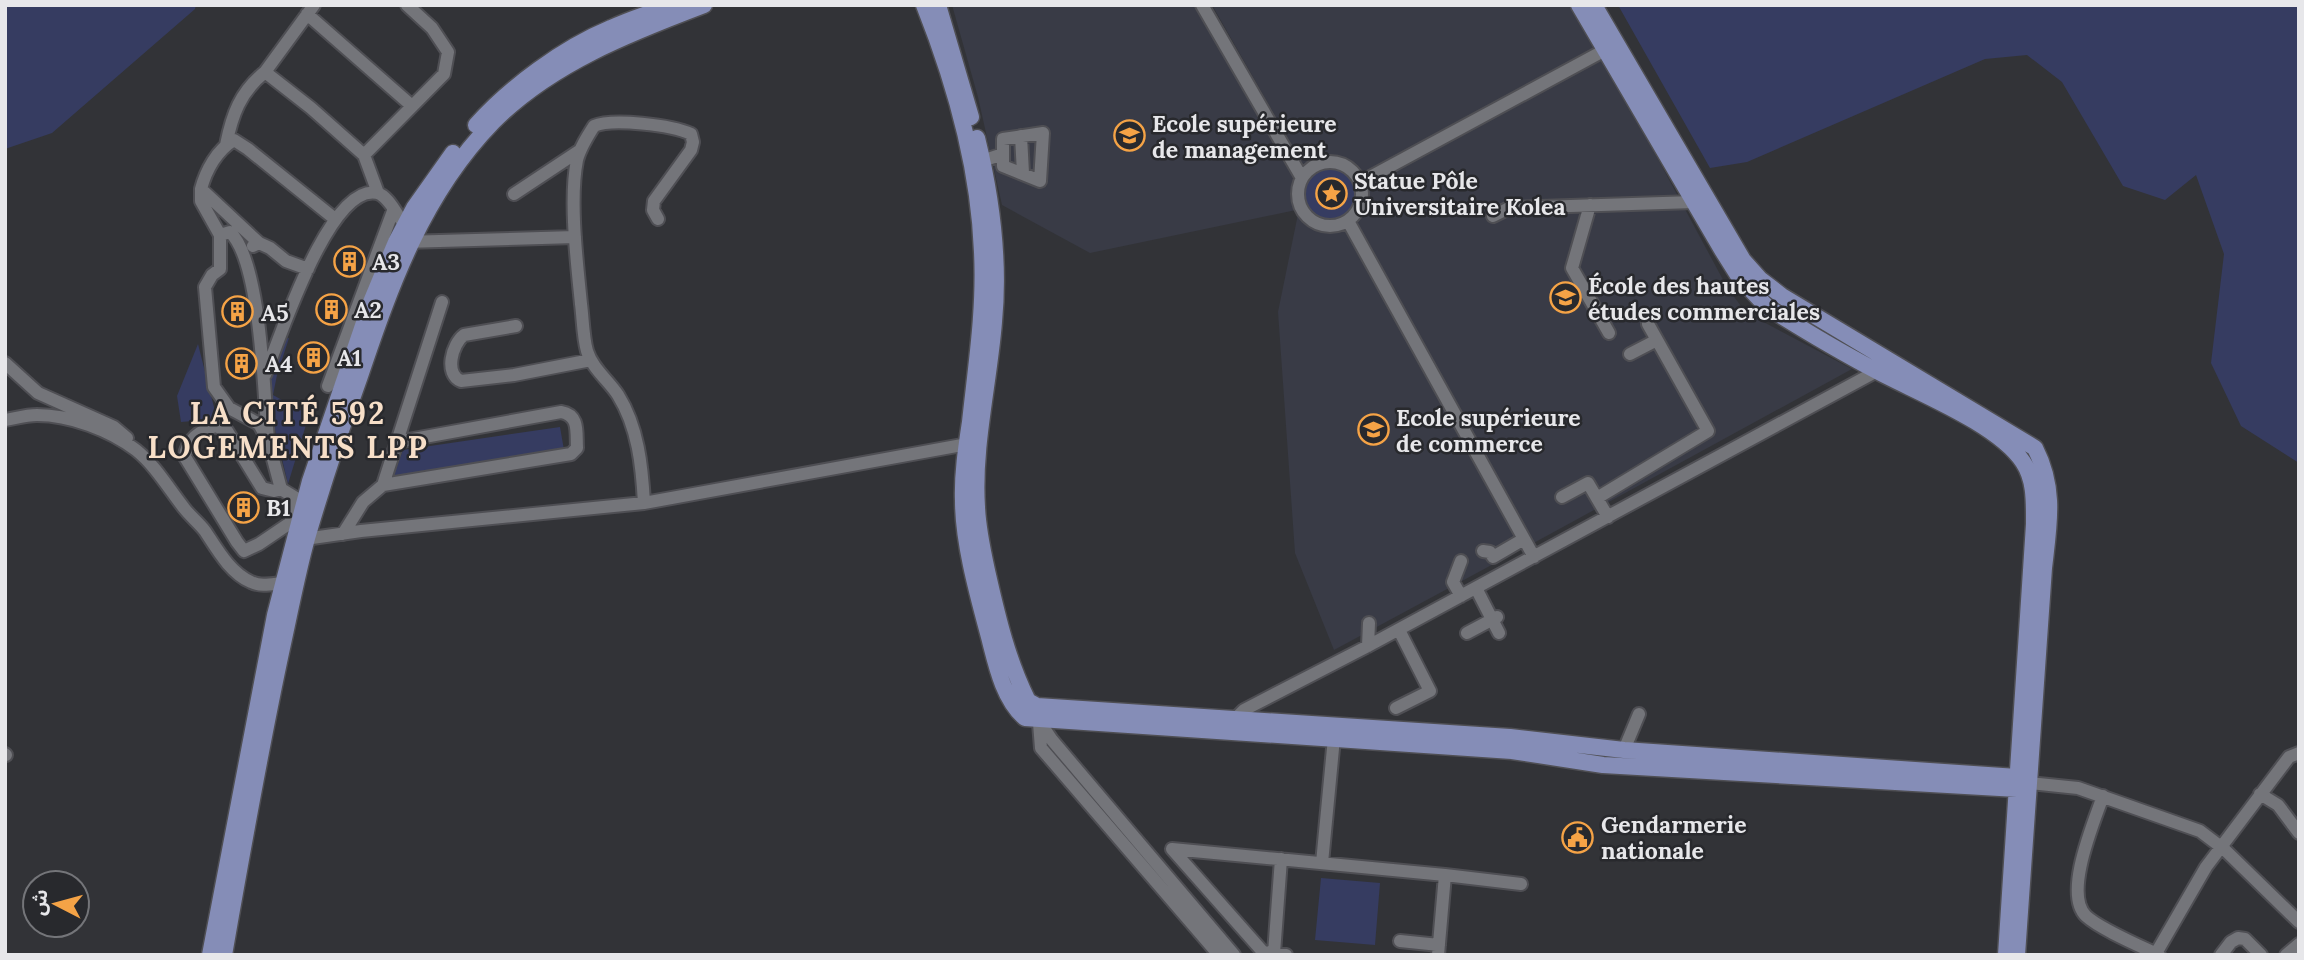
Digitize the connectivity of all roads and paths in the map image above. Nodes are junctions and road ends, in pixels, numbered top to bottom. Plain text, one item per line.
1 (407, 5) edge
2 (671, 5) edge
3 (705, 5) edge
4 (924, 5) edge
5 (938, 5) edge
6 (1202, 5) edge
7 (1579, 5) edge
8 (1594, 5) edge
9 (310, 10) edge
10 (1605, 50) junction
11 (265, 72) junction
12 (412, 106) junction
13 (1021, 136) junction
14 (226, 145) junction
15 (579, 151) junction
16 (1003, 154) junction
17 (364, 155) junction
18 (982, 161) junction
19 (1023, 173) junction
20 (1302, 178) junction
21 (1361, 182) junction
22 (201, 189) junction
23 (378, 193) junction
24 (514, 194) dead end
25 (1694, 202) junction
26 (1590, 205) junction
27 (393, 211) junction
28 (1493, 216) dead end
29 (335, 219) junction
30 (659, 219) dead end
31 (1348, 221) junction
32 (405, 225) junction
33 (220, 234) junction
34 (575, 237) junction
35 (403, 242) junction
36 (259, 243) junction
37 (243, 250) junction
38 (308, 269) junction
39 (442, 302) dead end
40 (1648, 324) dead end
41 (516, 326) dead end
42 (1609, 333) dead end
43 (1657, 340) junction
44 (1630, 355) dead end
45 (591, 360) junction
46 (5, 363) edge
47 (1877, 371) junction
48 (263, 382) junction
49 (328, 386) dead end
50 (5, 420) edge
51 (268, 440) junction
52 (397, 442) junction
53 (974, 443) junction
54 (156, 472) junction
55 (383, 485) junction
56 (281, 489) junction
57 (1562, 497) dead end
58 (1597, 498) junction
59 (300, 500) junction
60 (644, 503) junction
61 (1608, 517) junction
62 (343, 534) junction
63 (1524, 539) junction
64 (300, 540) junction
65 (1483, 551) dead end
66 (1534, 557) junction
67 (1461, 561) dead end
68 (282, 583) junction
69 (1476, 588) junction
70 (1461, 596) junction
71 (1496, 618) junction
72 (1369, 623) dead end
73 (1399, 630) junction
74 (1467, 633) dead end
75 (1499, 633) dead end
76 (1368, 646) junction
77 (1396, 708) dead end
78 (1037, 712) junction
79 (1639, 715) dead end
80 (1230, 724) junction
81 (1335, 738) junction
82 (1624, 750) junction
83 (2299, 753) edge
84 (2021, 783) junction
85 (2260, 794) junction
86 (2104, 796) junction
87 (2299, 833) edge
88 (2220, 846) junction
89 (1281, 859) junction
90 (1322, 863) junction
91 (1445, 875) junction
92 (1521, 884) dead end
93 (2296, 914) edge
94 (1400, 941) dead end
95 (2299, 944) edge
96 (1439, 950) edge
97 (1280, 954) edge
98 (2157, 954) edge
99 (210, 955) edge
100 (224, 955) edge
101 (1219, 955) edge
102 (1234, 955) edge
103 (2006, 955) edge
104 (2017, 955) edge
105 (2221, 955) edge
106 (2261, 955) edge
107 (2286, 955) edge

1 - 12 street
2 - 32 main road
3 - 35 main road
4 - 53 main road
5 - 18 main road
6 - 20 street
7 - 10 main road
8 - 84 main road
9 - 11 street
9 - 12 street
10 - 21 street
10 - 25 main road
11 - 14 street
11 - 17 street
12 - 17 street
13 - 16 street
13 - 19 street
13 - 19 street
14 - 22 street
14 - 29 street
15 - 24 street
15 - 30 street
15 - 34 street
16 - 18 street
16 - 19 street
17 - 23 street
18 - 53 main road
20 - 21 street
20 - 31 street
21 - 31 street
22 - 33 street
22 - 36 street
23 - 27 street
23 - 29 street
25 - 26 street
25 - 47 main road
26 - 28 street
26 - 42 street
27 - 32 street
27 - 49 street
29 - 38 street
31 - 63 street
32 - 35 main road
33 - 37 street
33 - 51 street
34 - 35 street
34 - 45 street
35 - 59 main road
35 - 64 main road
36 - 37 street
36 - 38 street
37 - 48 street
38 - 48 street
39 - 52 street
40 - 43 street
41 - 45 street
43 - 44 street
43 - 58 street
45 - 60 street
46 - 54 street
47 - 61 street
47 - 84 main road
48 - 51 street
50 - 54 street
51 - 56 street
52 - 55 street
52 - 55 street
53 - 60 street
53 - 78 main road
54 - 68 street
55 - 62 street
56 - 59 street
56 - 59 street
57 - 58 street
58 - 61 street
59 - 64 main road
60 - 62 street
61 - 66 street
62 - 64 street
63 - 65 street
63 - 66 street
64 - 68 main road
64 - 100 main road
66 - 69 street
67 - 70 street
68 - 99 main road
69 - 70 street
69 - 71 street
70 - 73 street
71 - 74 street
71 - 75 street
72 - 76 street
73 - 76 street
73 - 77 street
76 - 80 street
78 - 80 main road
78 - 101 street
78 - 102 street
79 - 82 street
80 - 81 main road
80 - 82 main road
81 - 84 main road
81 - 90 street
82 - 84 main road
83 - 85 street
84 - 86 street
84 - 103 main road
84 - 104 main road
85 - 87 street
85 - 88 street
86 - 88 street
86 - 98 street
88 - 93 street
88 - 98 street
89 - 90 street
89 - 97 street
89 - 97 street
90 - 91 street
91 - 92 street
91 - 96 street
94 - 96 street
95 - 107 street
105 - 106 street

